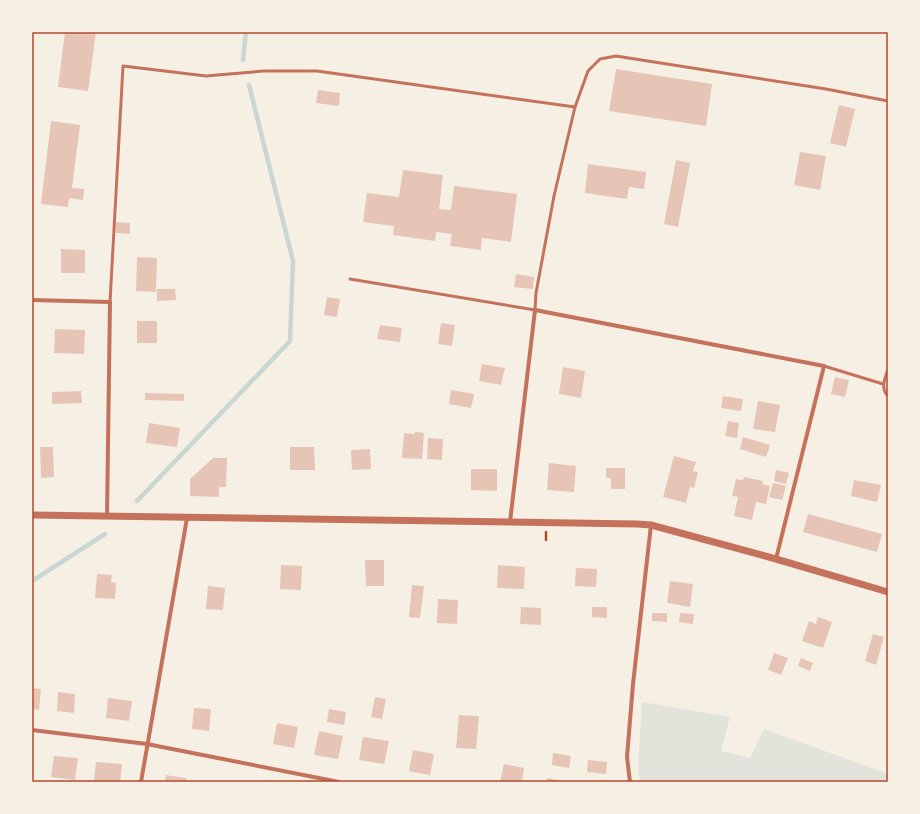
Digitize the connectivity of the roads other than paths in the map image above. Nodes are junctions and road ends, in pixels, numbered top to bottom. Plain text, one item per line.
1 (888, 101) edge
2 (575, 106) junction
3 (350, 280) dead end
4 (32, 300) edge
5 (110, 302) junction
6 (535, 310) junction
7 (824, 366) junction
8 (888, 369) edge
9 (883, 384) junction
10 (888, 396) edge
11 (32, 515) edge
12 (107, 516) junction
13 (187, 518) junction
14 (510, 523) junction
15 (651, 525) junction
16 (776, 559) junction
17 (888, 592) edge
18 (32, 730) edge
19 (148, 744) junction
20 (141, 782) edge
21 (339, 782) edge
22 (630, 782) edge

1 - 2 lane
2 - 5 lane
2 - 6 lane
3 - 6 lane
4 - 5 street
5 - 12 street
6 - 7 street
6 - 14 street
7 - 9 lane
7 - 16 street
8 - 9 lane
9 - 10 lane
11 - 12 street
12 - 13 street
13 - 14 street
13 - 19 street
14 - 15 street
15 - 16 street
15 - 22 street
16 - 17 street
18 - 19 street
19 - 20 street
19 - 21 street

